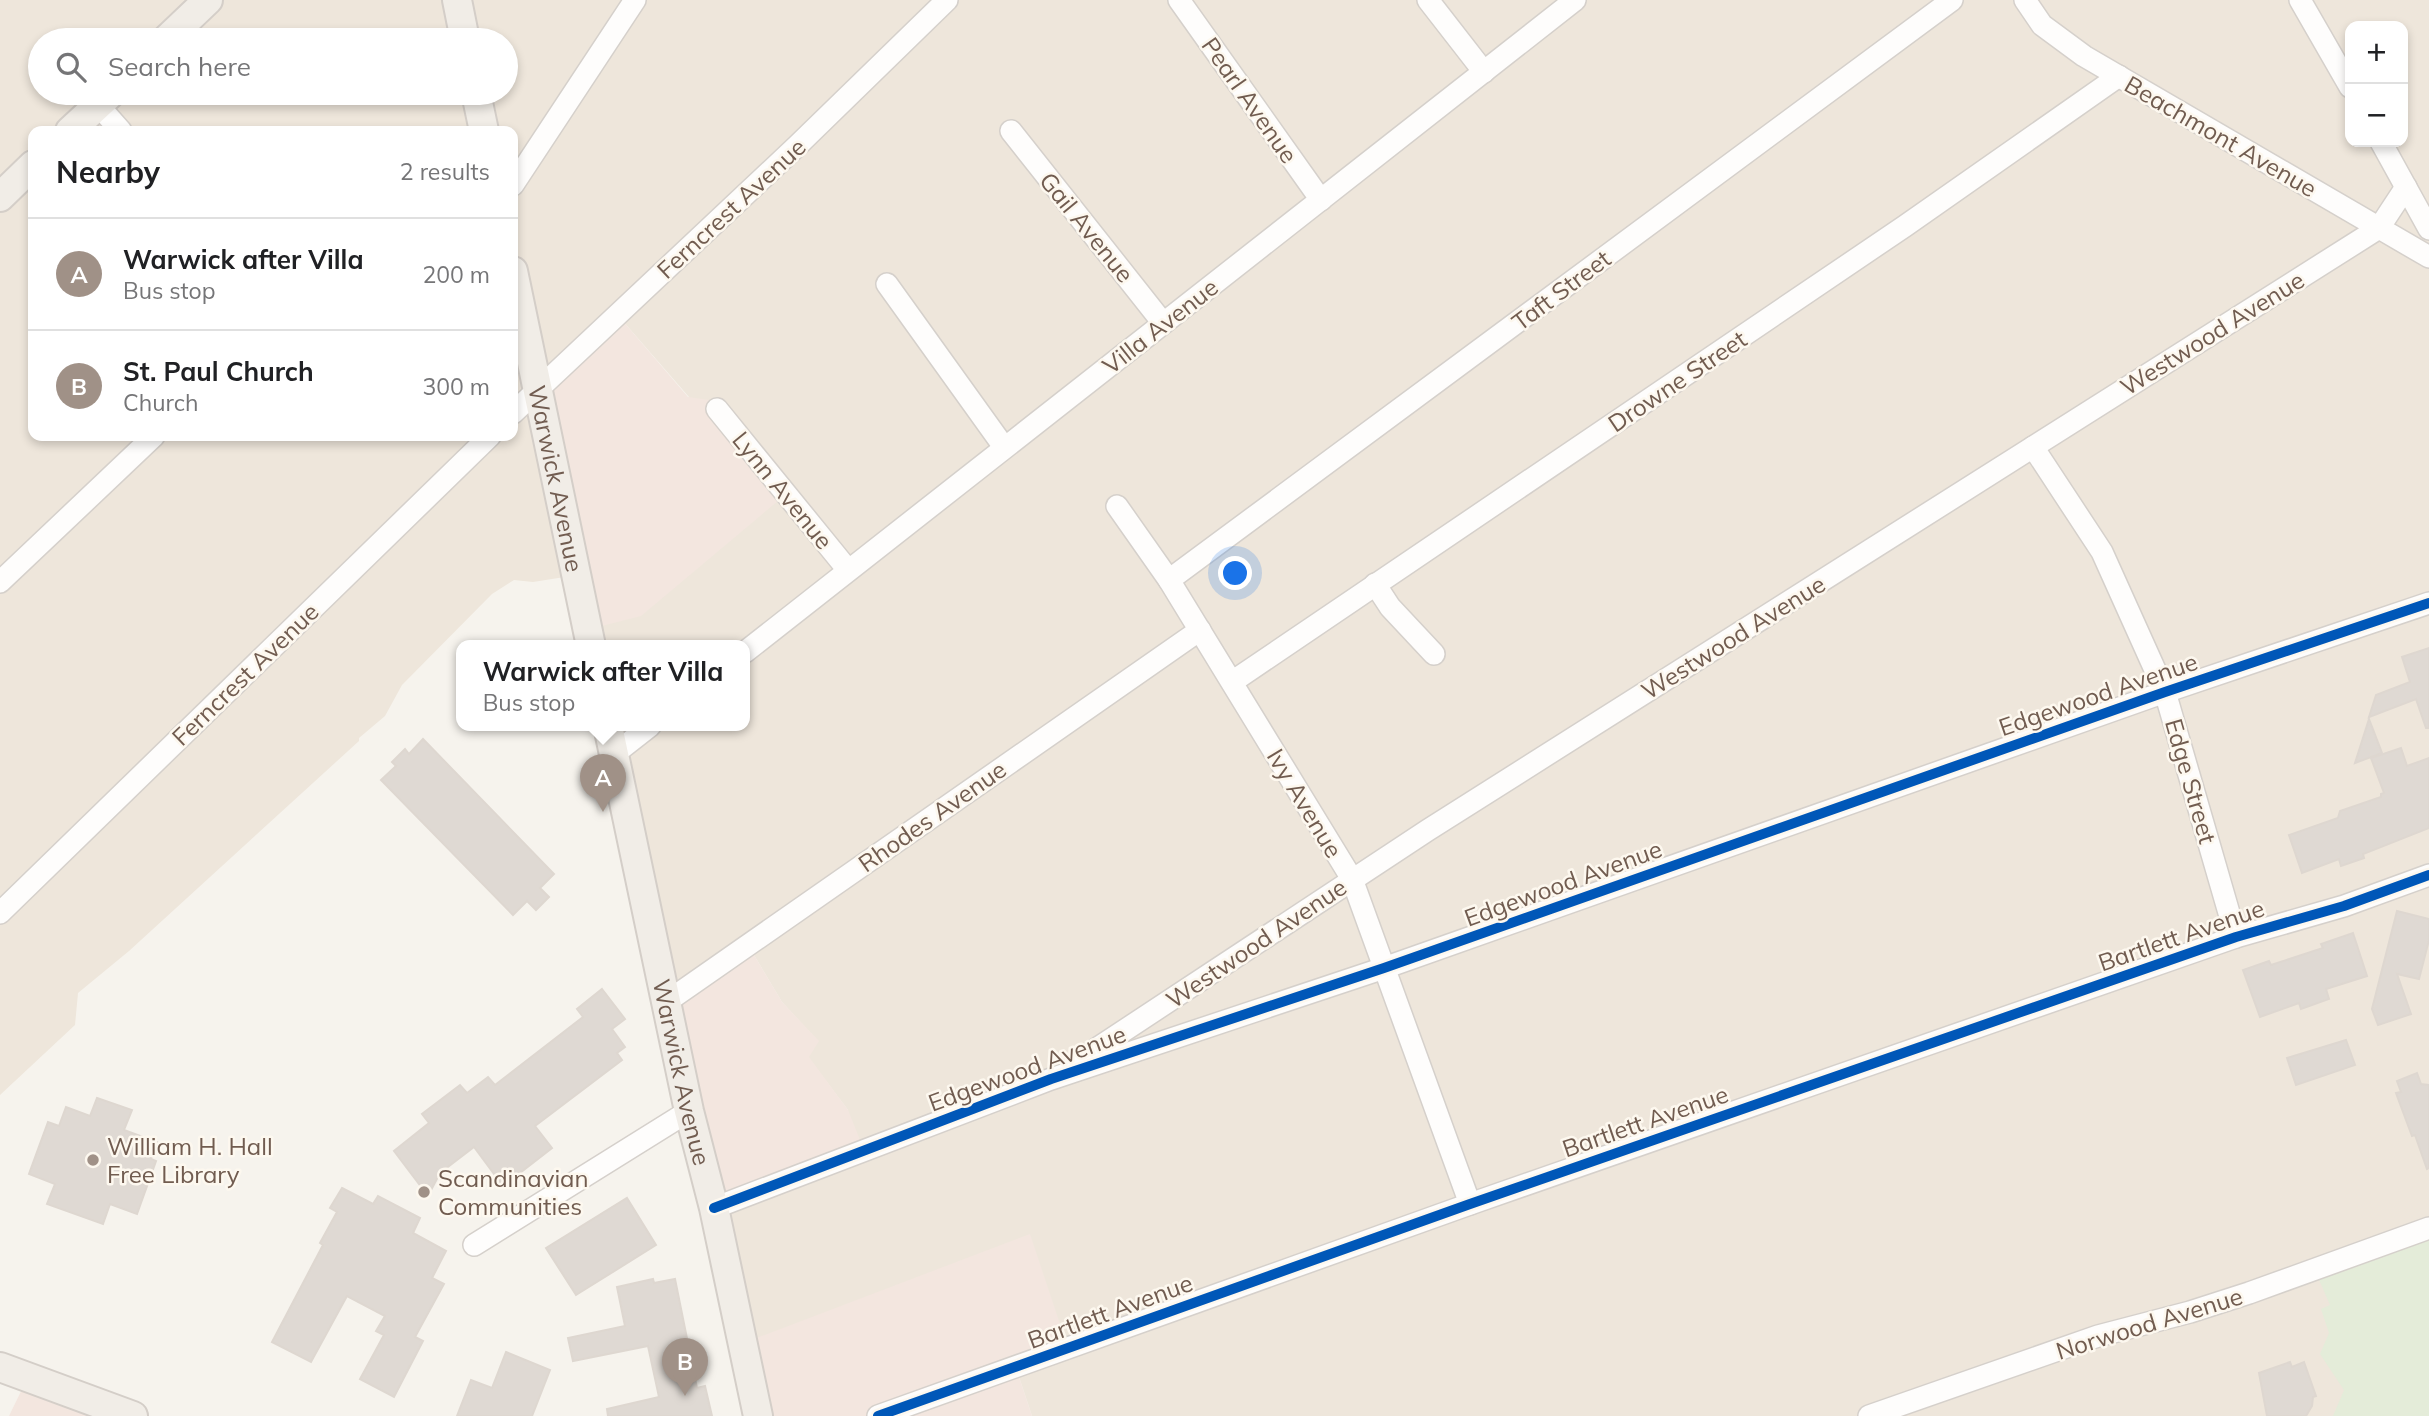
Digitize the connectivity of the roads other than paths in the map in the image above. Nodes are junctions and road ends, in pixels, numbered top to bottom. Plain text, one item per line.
1 (208, 0) edge
2 (457, 0) edge
3 (635, 0) edge
4 (947, 0) edge
5 (1179, 0) edge
6 (1428, 0) edge
7 (1575, 0) edge
8 (1952, 0) edge
9 (2025, 0) edge
10 (2300, 0) edge
11 (179, 28) edge
12 (463, 28) edge
13 (1484, 72) junction
14 (2119, 76) junction
15 (2348, 84) edge
16 (98, 105) edge
17 (107, 105) edge
18 (479, 105) edge
19 (75, 126) edge
20 (118, 126) edge
21 (483, 126) edge
22 (1011, 131) dead end
23 (2384, 147) edge
24 (28, 170) edge
25 (518, 177) edge
26 (2406, 187) junction
27 (1, 194) edge
28 (1321, 200) junction
29 (2379, 228) junction
30 (2429, 229) edge
31 (2429, 257) edge
32 (887, 284) dead end
33 (518, 296) edge
34 (1163, 323) junction
35 (537, 390) junction
36 (518, 408) edge
37 (717, 410) dead end
38 (149, 441) edge
39 (485, 441) edge
40 (1004, 447) junction
41 (2033, 447) junction
42 (1117, 506) dead end
43 (848, 570) junction
44 (1168, 580) junction
45 (0, 582) edge
46 (1376, 584) junction
47 (2429, 603) edge
48 (1200, 630) junction
49 (590, 640) edge
50 (750, 648) edge
51 (1434, 654) dead end
52 (1231, 681) junction
53 (2165, 692) junction
54 (609, 731) edge
55 (644, 731) edge
56 (613, 755) junction
57 (2429, 875) edge
58 (1352, 879) junction
59 (0, 913) edge
60 (2236, 937) junction
61 (1384, 968) junction
62 (665, 1003) junction
63 (1051, 1079) junction
64 (689, 1111) junction
65 (1471, 1204) junction
66 (714, 1208) junction
67 (2429, 1228) edge
68 (474, 1245) dead end
69 (0, 1367) edge
70 (132, 1416) edge
71 (758, 1416) edge
72 (878, 1416) edge
73 (1869, 1416) edge

1 - 11 main road
2 - 12 main road
3 - 25 street
4 - 35 street, Ferncrest Avenue
5 - 28 street, Pearl Avenue
6 - 13 street
7 - 13 street, Villa Avenue
8 - 44 street, Taft Street
9 - 14 street, Beachmont Avenue
10 - 15 street
13 - 28 street, Villa Avenue
14 - 29 street, Beachmont Avenue
14 - 46 street, Drowne Street
16 - 19 main road
17 - 20 street
18 - 21 main road
22 - 34 street, Gail Avenue
23 - 26 street
24 - 27 main road
26 - 29 street, Westwood Avenue
26 - 30 street
28 - 34 street, Villa Avenue
29 - 31 street, Beachmont Avenue
29 - 41 street, Westwood Avenue
32 - 40 street
33 - 35 main road, Warwick Avenue
34 - 40 street, Villa Avenue
35 - 36 street, Ferncrest Avenue
35 - 49 main road, Warwick Avenue
37 - 43 street, Lynn Avenue
38 - 45 street
39 - 59 street, Ferncrest Avenue
40 - 43 street, Villa Avenue
41 - 53 street, Edge Street
41 - 58 street, Westwood Avenue
42 - 44 street, Ivy Avenue
43 - 50 street, Villa Avenue
44 - 48 street, Ivy Avenue
46 - 51 street
46 - 52 street, Drowne Street
47 - 53 street, Edgewood Avenue
48 - 52 street, Ivy Avenue
48 - 62 street, Rhodes Avenue
52 - 58 street, Ivy Avenue
53 - 60 street, Edge Street
53 - 61 street, Edgewood Avenue
54 - 56 main road, Warwick Avenue
55 - 56 street
56 - 62 main road, Warwick Avenue
57 - 60 street, Bartlett Avenue
58 - 61 street, Ivy Avenue
58 - 63 street, Westwood Avenue
60 - 65 street, Bartlett Avenue
61 - 63 street, Edgewood Avenue
61 - 65 street, Ivy Avenue
62 - 64 main road, Warwick Avenue
63 - 66 street, Edgewood Avenue
64 - 66 main road, Warwick Avenue
64 - 68 street
65 - 72 street, Bartlett Avenue
66 - 71 main road, Warwick Avenue
67 - 73 street, Norwood Avenue
69 - 70 main road

